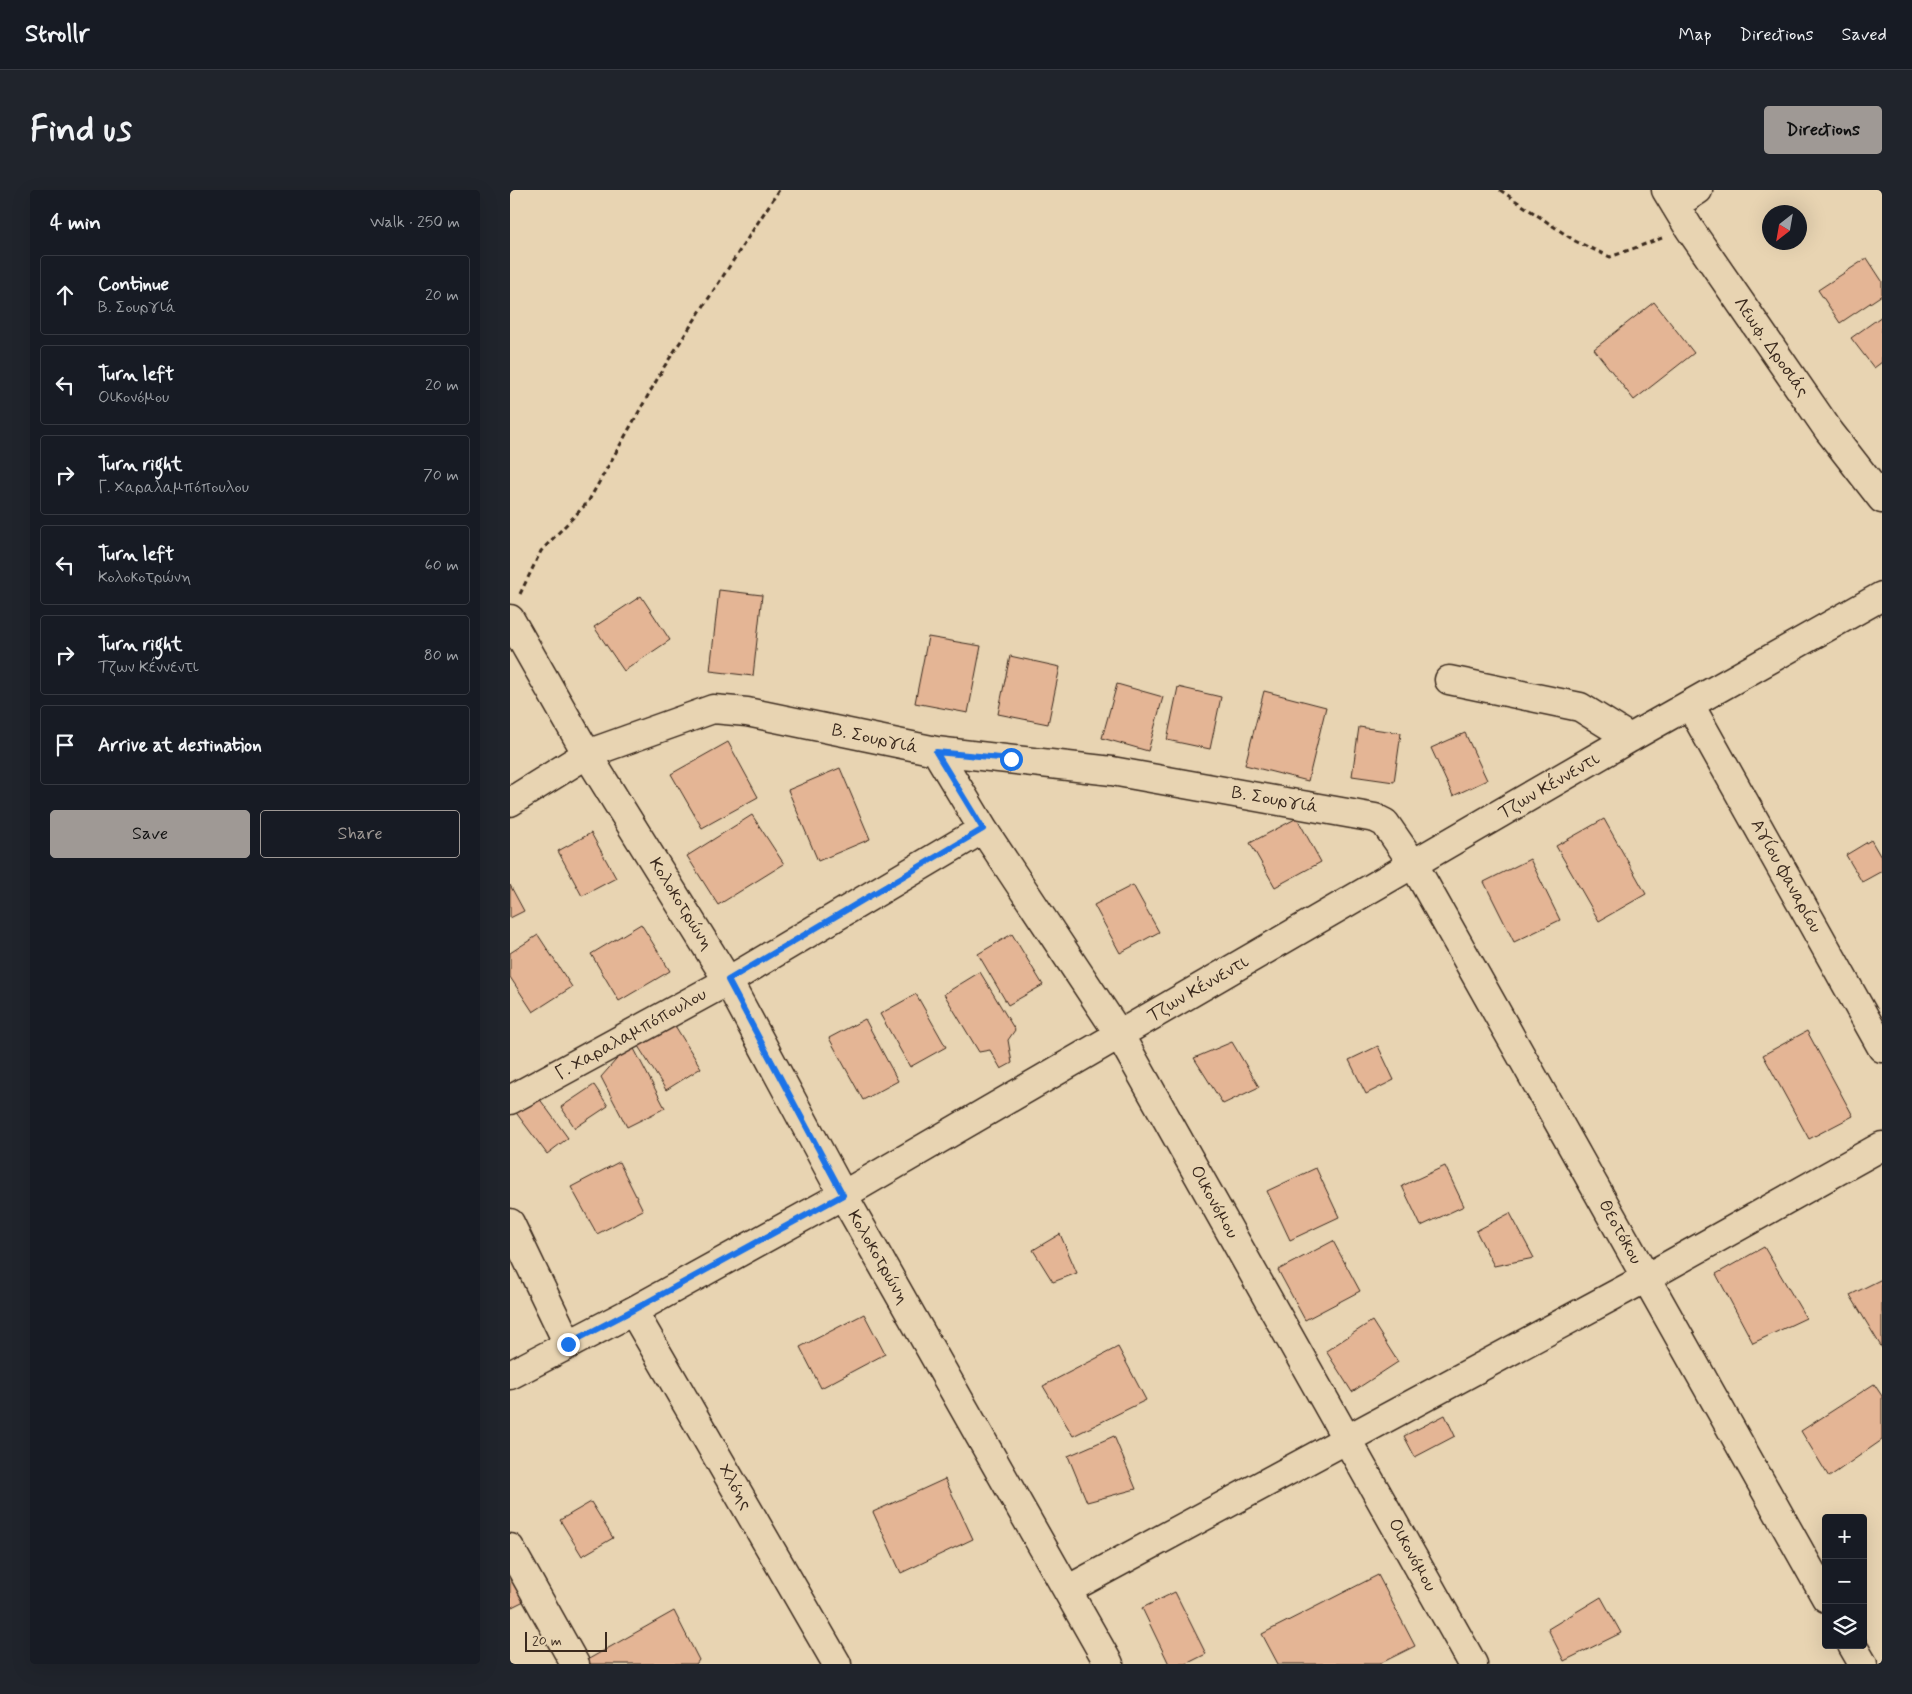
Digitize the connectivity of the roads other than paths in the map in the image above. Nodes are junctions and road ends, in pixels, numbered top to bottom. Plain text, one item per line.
1 (1698, 190) edge
2 (1671, 198) edge
3 (1882, 499) edge
4 (1882, 596) edge
5 (514, 609) edge
6 (1449, 680) dead end
7 (1690, 705) junction
8 (1630, 738) junction
9 (936, 752) junction
10 (587, 754) junction
11 (510, 802) edge
12 (983, 829) junction
13 (1414, 865) junction
14 (728, 980) junction
15 (1119, 1034) junction
16 (1882, 1048) edge
17 (510, 1100) edge
18 (1882, 1146) edge
19 (843, 1195) junction
20 (510, 1223) edge
21 (1646, 1278) junction
22 (633, 1310) junction
23 (568, 1344) junction
24 (510, 1375) edge
25 (1347, 1439) junction
26 (510, 1548) edge
27 (1067, 1590) junction
28 (1822, 1591) edge
29 (1854, 1649) edge
30 (574, 1664) edge
31 (837, 1664) edge
32 (1109, 1664) edge
33 (1473, 1664) edge
34 (1863, 1664) edge

1 - 2 street
2 - 3 street, Λεωφ. Δροσιάς
4 - 7 street, Τζων Κέννεντι
5 - 10 street, Κολοκοτρώνη
6 - 8 street
7 - 8 street, Τζων Κέννεντι
7 - 16 street, Αγίου Φαναρίου
8 - 13 street, Τζων Κέννεντι
9 - 10 street, Β. Σουργιά
9 - 12 street, Οικονόμου
9 - 13 street, Β. Σουργιά
10 - 11 street, Β. Σουργιά
10 - 14 street, Κολοκοτρώνη
12 - 14 street, Γ. Χαραλαμπόπουλου
12 - 15 street, Οικονόμου
13 - 15 street, Τζων Κέννεντι
13 - 21 street, Θεοτόκου
14 - 17 street, Γ. Χαραλαμπόπουλου
14 - 19 street, Κολοκοτρώνη
15 - 19 street, Τζων Κέννεντι
15 - 25 street, Οικονόμου
18 - 21 street
19 - 22 street, Τζων Κέννεντι
19 - 27 street, Κολοκοτρώνη
20 - 23 street
21 - 25 street
21 - 28 street, Θεοτόκου
22 - 23 street, Τζων Κέννεντι
22 - 31 street, Χλόης
23 - 24 street, Τζων Κέννεντι
25 - 27 street
25 - 33 street, Οικονόμου
26 - 30 street
27 - 32 street, Κολοκοτρώνη
29 - 34 street

